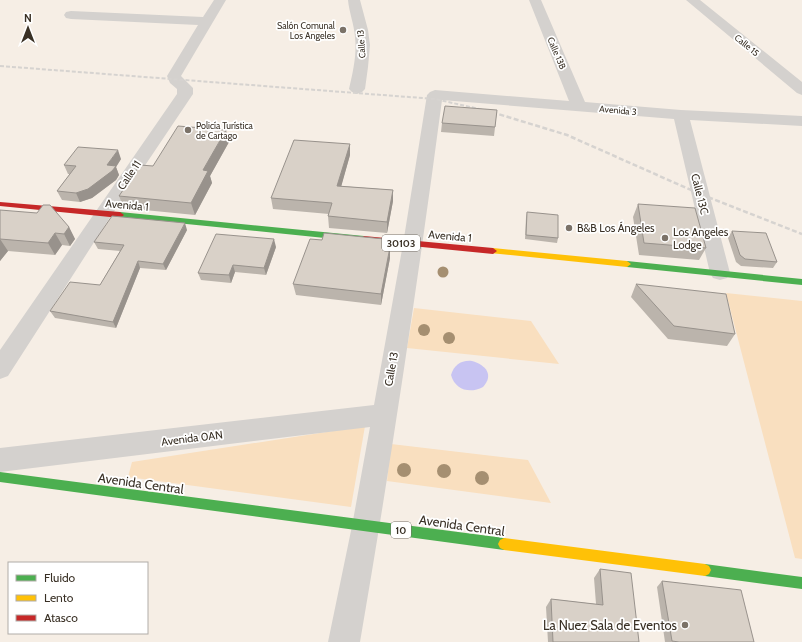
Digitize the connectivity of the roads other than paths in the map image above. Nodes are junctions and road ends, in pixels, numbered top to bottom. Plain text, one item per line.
1 (220, 0) edge
2 (354, 0) edge
3 (535, 0) edge
4 (692, 0) edge
5 (71, 15) dead end
6 (206, 21) junction
7 (795, 79) edge
8 (357, 89) dead end
9 (802, 90) edge
10 (435, 95) joint
11 (579, 107) junction
12 (681, 115) junction
13 (802, 121) edge
14 (0, 204) edge
15 (102, 215) junction
16 (413, 244) junction
17 (720, 273) junction
18 (802, 282) edge
19 (0, 369) edge
20 (383, 416) junction
21 (0, 460) edge
22 (0, 477) edge
23 (366, 526) junction
24 (802, 583) edge
25 (344, 642) edge

1 - 6 street, Calle 11
2 - 8 street, Calle 13
3 - 11 street, Calle 13B
4 - 7 street, Calle 15
5 - 6 street
6 - 15 street, Calle 11
7 - 9 street, Calle 15
10 - 11 street, Avenida 3
10 - 16 street, Calle 13
11 - 12 street, Avenida 3
12 - 13 street, Avenida 3
12 - 17 street, Calle 13C
14 - 15 main road, Avenida 1 / 30103
15 - 16 main road, Avenida 1 / 30103
15 - 19 street, Calle 11
16 - 17 main road, Avenida 1 / 30103
16 - 20 street, Calle 13
17 - 18 main road, Avenida 1 / 30103
20 - 21 street, Avenida 0AN
20 - 23 street, Calle 13
22 - 23 main road, Avenida Central / 10
23 - 24 main road, Avenida Central / 10
23 - 25 street, Calle 13

